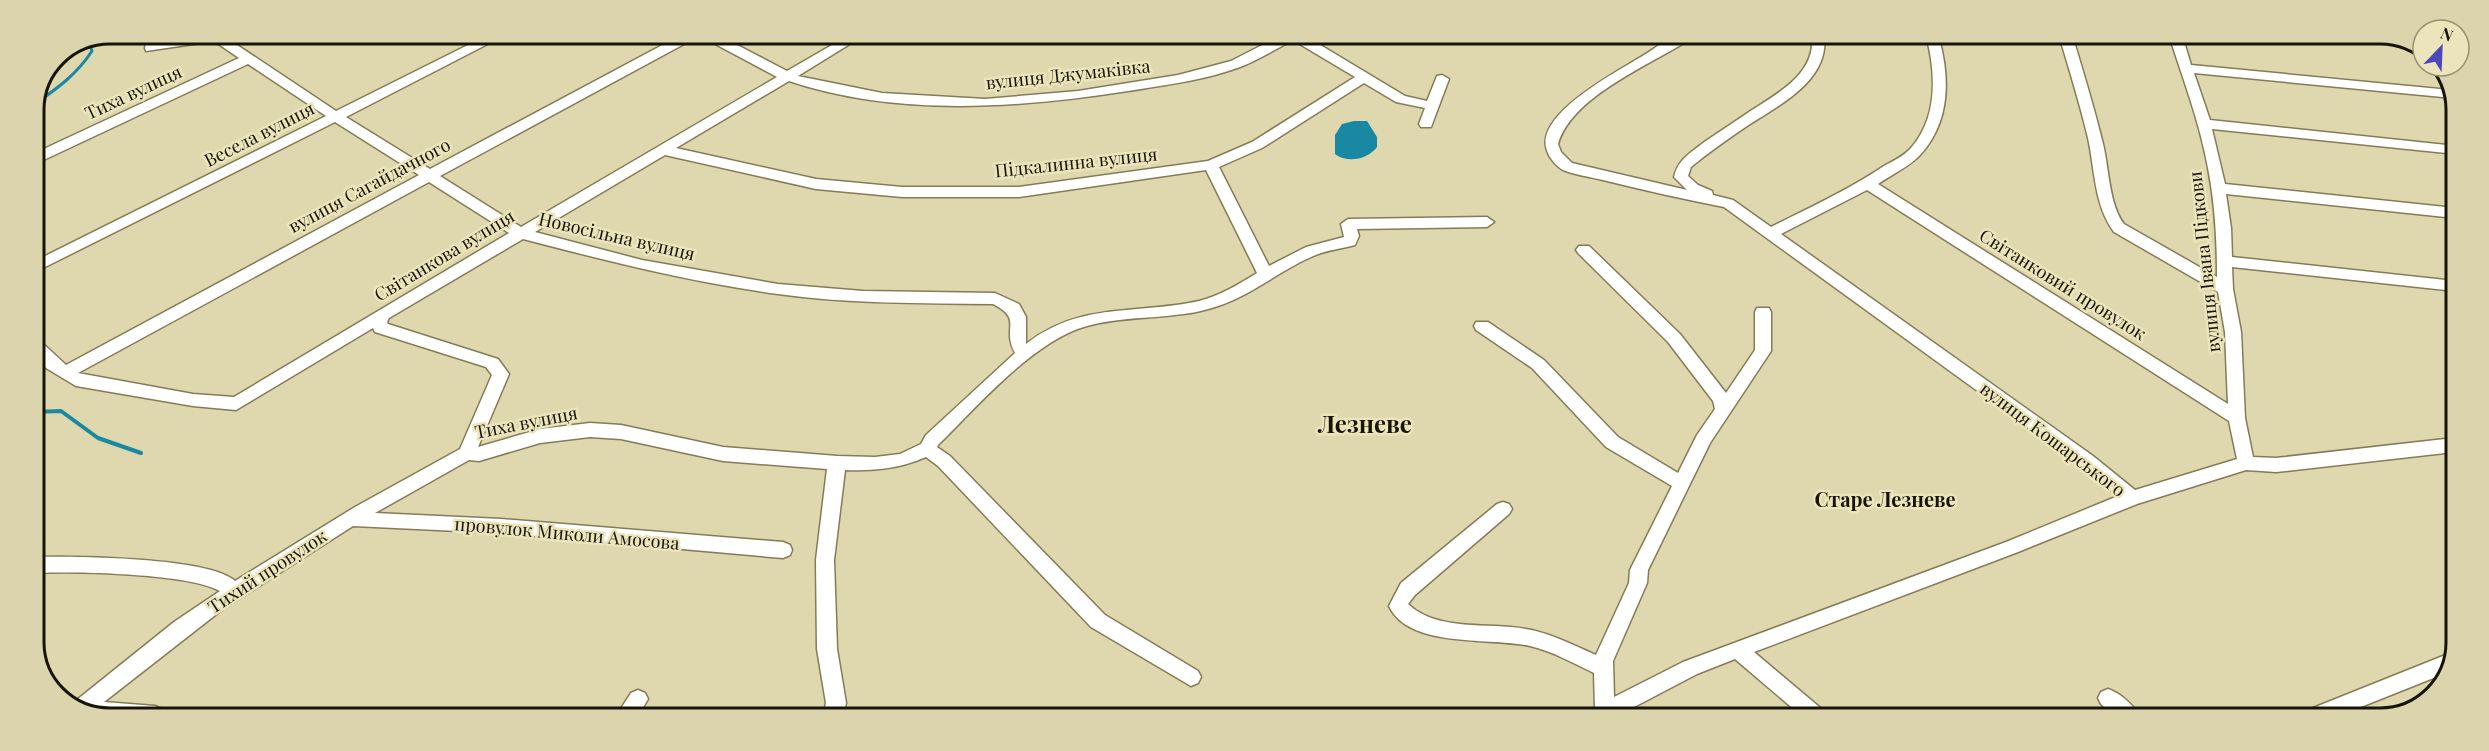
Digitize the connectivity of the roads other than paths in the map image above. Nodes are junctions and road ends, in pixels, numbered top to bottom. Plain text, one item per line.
1 (152, 44) edge
2 (175, 44) edge
3 (228, 44) edge
4 (481, 44) edge
5 (673, 44) edge
6 (726, 44) edge
7 (842, 44) edge
8 (1273, 44) edge
9 (1309, 44) edge
10 (1673, 44) edge
11 (1819, 44) edge
12 (1935, 44) edge
13 (2069, 44) edge
14 (2178, 44) edge
15 (249, 58) junction
16 (2186, 68) junction
17 (786, 76) junction
18 (1364, 77) junction
19 (1442, 79) dead end
20 (2443, 93) edge
21 (1432, 106) junction
22 (335, 116) junction
23 (1426, 123) dead end
24 (2204, 124) junction
25 (2445, 149) edge
26 (663, 150) junction
27 (44, 155) edge
28 (1211, 165) junction
29 (428, 175) junction
30 (1868, 184) junction
31 (2218, 188) junction
32 (1728, 204) junction
33 (2445, 212) edge
34 (1487, 222) dead end
35 (520, 233) junction
36 (1771, 233) junction
37 (1584, 250) dead end
38 (2225, 261) junction
39 (44, 262) edge
40 (1266, 275) junction
41 (2445, 285) edge
42 (2225, 289) junction
43 (1763, 312) dead end
44 (383, 314) junction
45 (1482, 326) dead end
46 (1024, 355) junction
47 (44, 356) edge
48 (66, 372) junction
49 (1724, 410) junction
50 (2237, 418) junction
51 (2446, 446) edge
52 (927, 450) junction
53 (467, 453) junction
54 (837, 463) junction
55 (2246, 463) junction
56 (1683, 484) junction
57 (2132, 498) junction
58 (1503, 509) dead end
59 (350, 519) junction
60 (783, 550) dead end
61 (44, 565) edge
62 (233, 592) junction
63 (1738, 650) junction
64 (2440, 667) edge
65 (1603, 668) junction
66 (1191, 677) dead end
67 (2108, 698) dead end
68 (87, 703) edge
69 (834, 708) edge
70 (1604, 708) edge
71 (1617, 708) edge
72 (1806, 708) edge
73 (2119, 708) edge
74 (2352, 708) edge

1 - 2 street, Тиха вулиця
3 - 15 street, Новосільна вулиця
4 - 22 street, Весела вулиця
5 - 29 street, вулиця Сагайдачного
6 - 17 street, вулиця Джумаківка
7 - 17 street, Світанкова вулиця
8 - 17 street, вулиця Джумаківка
9 - 18 street
10 - 32 street, вулиця Кошарського
11 - 32 street
12 - 30 street
13 - 42 street
14 - 16 street, вулиця Івана Підкови
15 - 22 street, Новосільна вулиця
15 - 27 street, Тиха вулиця
16 - 20 street
16 - 24 street, вулиця Івана Підкови
17 - 26 street, Світанкова вулиця
18 - 21 street
18 - 28 street, Підкалинна вулиця
19 - 21 street
21 - 23 street
22 - 29 street, Новосільна вулиця
22 - 39 street, Весела вулиця
24 - 25 street
24 - 31 street, вулиця Івана Підкови
26 - 28 street, Підкалинна вулиця
26 - 35 street, Світанкова вулиця
28 - 40 street
29 - 35 street, Новосільна вулиця
29 - 48 street, вулиця Сагайдачного
30 - 36 street
30 - 50 street, Світанковий провулок
31 - 33 street
31 - 38 street, вулиця Івана Підкови
32 - 36 street, вулиця Кошарського
34 - 40 street
35 - 44 street, Світанкова вулиця
35 - 46 street, Новосільна вулиця
36 - 57 street, вулиця Кошарського
37 - 49 street
38 - 41 street
38 - 42 street, вулиця Івана Підкови
40 - 46 street
42 - 50 street, вулиця Івана Підкови
43 - 49 street
44 - 48 street, Світанкова вулиця
44 - 53 street, Тиха вулиця
45 - 56 street
46 - 52 street
47 - 48 street
49 - 56 street
50 - 55 street, вулиця Івана Підкови
51 - 55 street
52 - 54 street, Тиха вулиця
52 - 66 street
53 - 54 street, Тиха вулиця
53 - 59 street, Тихий провулок
54 - 69 street
55 - 57 street
56 - 65 street
57 - 63 street, вулиця Кошарського
58 - 65 street
59 - 60 street, провулок Миколи Амосова
59 - 62 street, Тихий провулок
61 - 62 street
62 - 68 street, Тихий провулок
63 - 71 street, вулиця Кошарського
63 - 72 street
64 - 74 street
65 - 70 street
67 - 73 street

